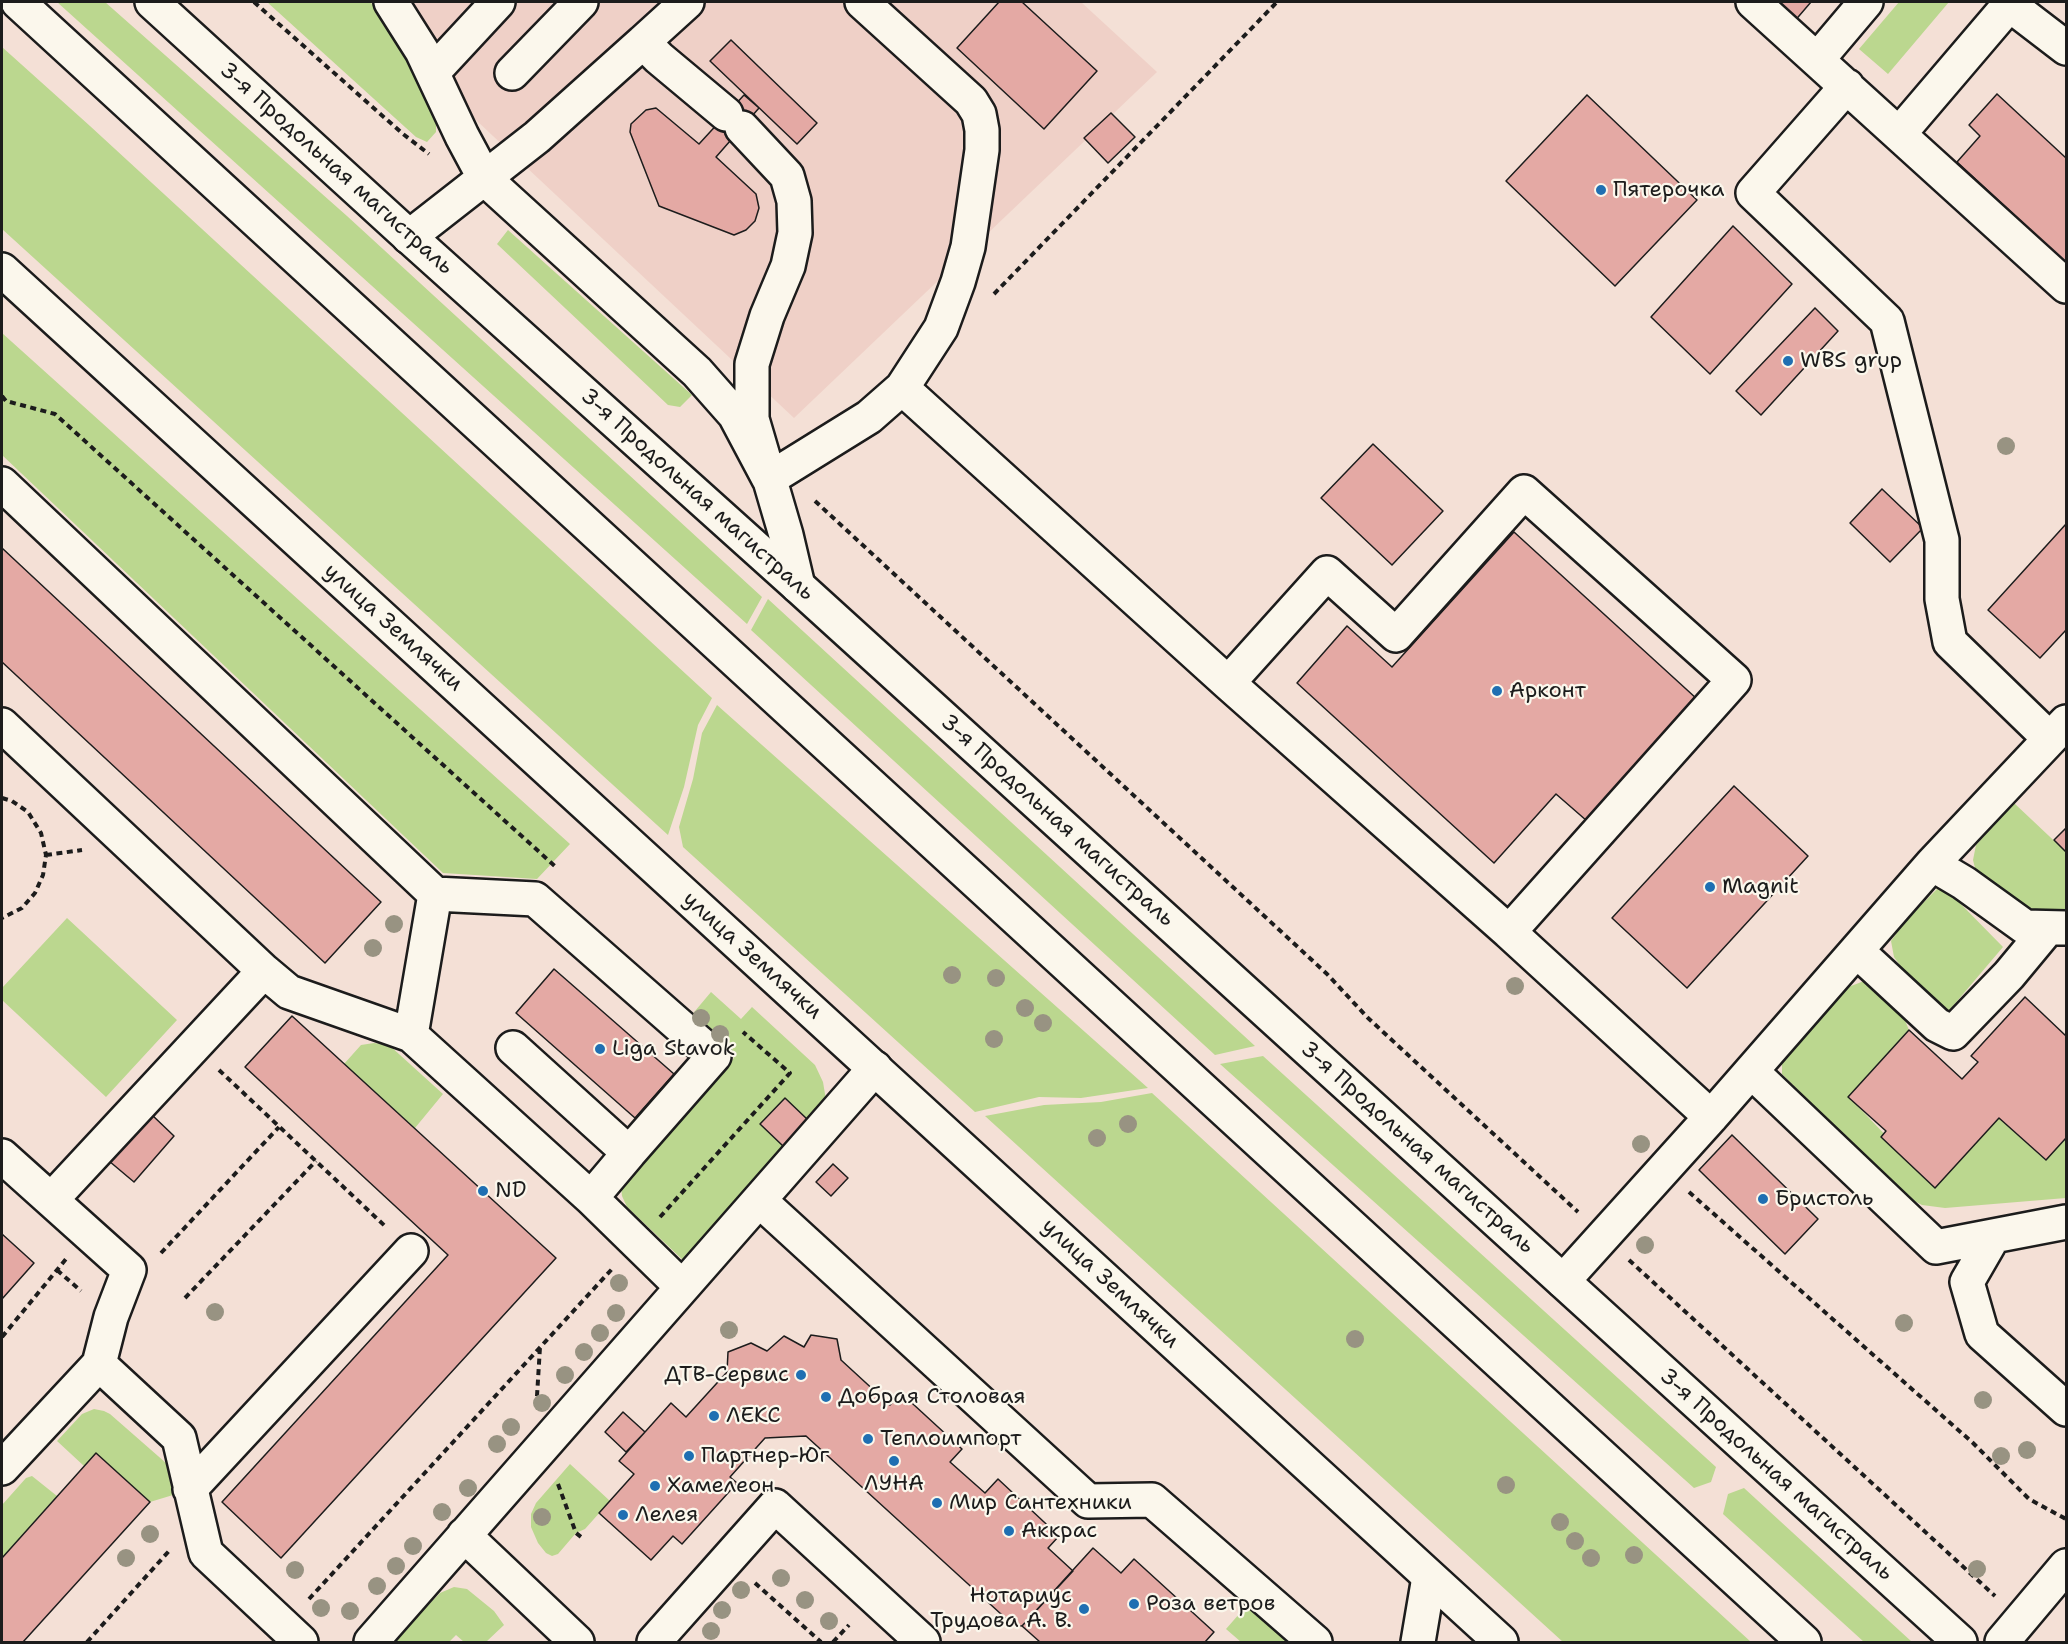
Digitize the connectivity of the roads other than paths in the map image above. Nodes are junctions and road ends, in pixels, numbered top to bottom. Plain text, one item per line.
1 (18, 2) edge
2 (152, 2) edge
3 (391, 2) edge
4 (498, 2) edge
5 (580, 2) edge
6 (687, 2) edge
7 (862, 2) edge
8 (1753, 2) edge
9 (1866, 2) edge
10 (2007, 3) edge
11 (643, 42) junction
12 (2067, 48) edge
13 (1817, 60) junction
14 (433, 72) junction
15 (512, 73) dead end
16 (1846, 86) junction
17 (1899, 134) junction
18 (485, 179) junction
19 (410, 237) junction
20 (2, 270) edge
21 (2067, 286) edge
22 (902, 388) junction
23 (769, 480) junction
24 (2, 484) edge
25 (798, 586) junction
26 (1228, 683) junction
27 (2, 725) edge
28 (2058, 731) edge
29 (1932, 864) junction
30 (435, 894) junction
31 (2057, 928) edge
32 (1509, 932) junction
33 (1857, 951) junction
34 (264, 971) junction
35 (411, 1035) junction
36 (513, 1048) dead end
37 (875, 1068) junction
38 (1751, 1071) junction
39 (1711, 1117) junction
40 (629, 1153) junction
41 (2, 1156) edge
42 (591, 1198) junction
43 (51, 1200) junction
44 (759, 1200) junction
45 (2067, 1222) edge
46 (1993, 1237) junction
47 (411, 1251) road end
48 (1563, 1281) junction
49 (682, 1287) junction
50 (99, 1364) junction
51 (2067, 1409) edge
52 (2, 1468) edge
53 (190, 1489) junction
54 (464, 1535) junction
55 (2067, 1566) edge
56 (1429, 1577) junction
57 (2012, 1631) edge
58 (301, 1642) edge
59 (371, 1642) edge
60 (577, 1642) edge
61 (654, 1642) edge
62 (923, 1642) edge
63 (1315, 1642) edge
64 (1418, 1642) edge
65 (1501, 1642) edge
66 (1804, 1642) edge
67 (1960, 1642) edge

1 - 66 main road
2 - 19 main road, 3-я Продольная магистраль
3 - 14 main road
4 - 14 main road
5 - 15 main road
6 - 11 main road
7 - 22 main road
8 - 13 main road
9 - 13 main road
10 - 12 main road
10 - 17 main road
11 - 18 main road
11 - 23 main road
13 - 16 main road
14 - 18 main road
16 - 17 main road
16 - 28 main road
17 - 21 main road
18 - 19 main road
18 - 23 main road
19 - 25 main road, 3-я Продольная магистраль
20 - 37 main road, улица Землячки
22 - 23 main road
22 - 26 main road
23 - 25 main road
24 - 30 main road
25 - 48 main road, 3-я Продольная магистраль
26 - 32 main road
26 - 32 main road
27 - 34 main road
28 - 29 main road
29 - 31 main road
29 - 33 main road
30 - 35 main road
30 - 40 main road
31 - 33 main road
32 - 39 main road
33 - 38 main road
34 - 35 main road
34 - 43 main road
35 - 42 main road
36 - 40 main road
37 - 44 main road
37 - 56 main road, улица Землячки
38 - 39 main road
38 - 46 main road
39 - 48 main road
40 - 42 main road
41 - 43 main road
42 - 49 main road
43 - 50 main road
44 - 49 main road
44 - 63 main road
45 - 46 main road
46 - 51 main road
47 - 53 main road
48 - 67 main road, 3-я Продольная магистраль
49 - 54 main road
50 - 52 main road
50 - 53 main road
53 - 58 main road
54 - 59 main road
54 - 60 main road
55 - 57 main road
56 - 64 main road
56 - 65 main road, улица Землячки
61 - 62 main road

